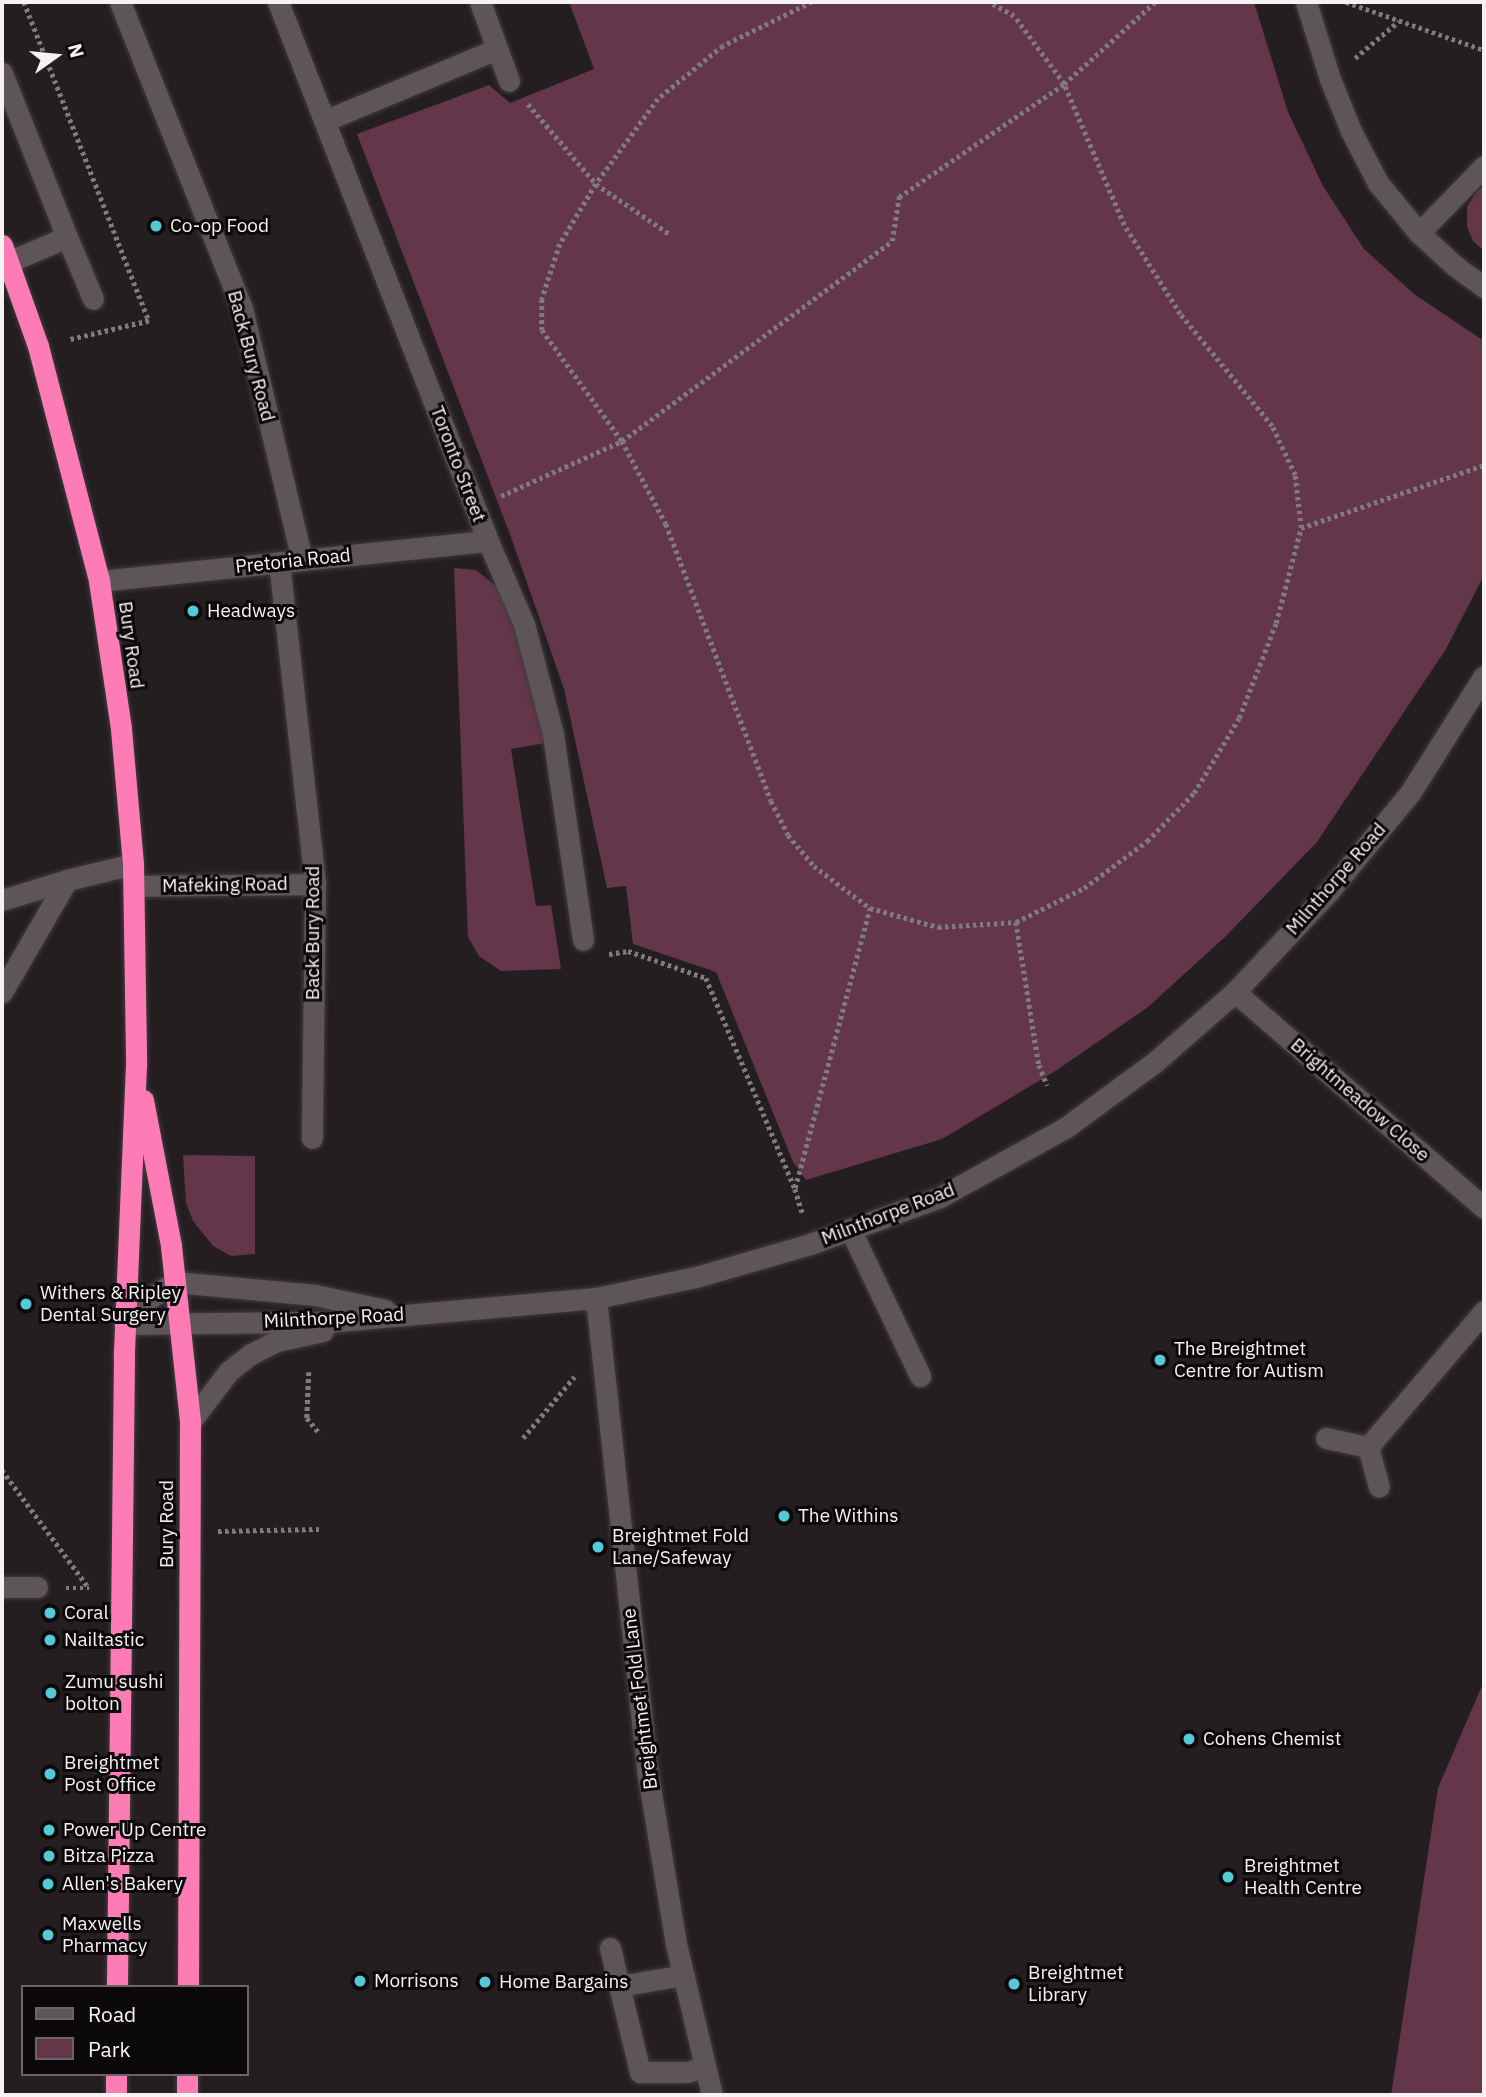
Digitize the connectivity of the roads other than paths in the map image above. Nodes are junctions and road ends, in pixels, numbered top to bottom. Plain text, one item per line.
1 (120, 2) edge
2 (278, 2) edge
3 (480, 2) edge
4 (1306, 2) edge
5 (497, 49) junction
6 (2, 73) edge
7 (509, 81) road end
8 (324, 121) junction
9 (1484, 166) edge
10 (1419, 233) junction
11 (67, 237) junction
12 (5, 254) edge
13 (1484, 287) edge
14 (93, 299) dead end
15 (488, 541) junction
16 (302, 560) junction
17 (279, 562) junction
18 (99, 581) junction
19 (1484, 676) edge
20 (134, 864) junction
21 (67, 880) junction
22 (315, 884) junction
23 (134, 886) junction
24 (2, 900) edge
25 (583, 940) road end
26 (2, 992) edge
27 (1235, 992) junction
28 (136, 1065) junction
29 (312, 1138) dead end
30 (1484, 1208) edge
31 (850, 1229) junction
32 (175, 1282) junction
33 (596, 1298) junction
34 (1484, 1311) edge
35 (408, 1315) junction
36 (125, 1319) junction
37 (179, 1322) junction
38 (920, 1376) dead end
39 (190, 1422) junction
40 (1326, 1438) dead end
41 (1368, 1447) junction
42 (1379, 1487) dead end
43 (2, 1587) edge
44 (37, 1587) road end
45 (610, 1948) dead end
46 (684, 1975) junction
47 (117, 1985) edge
48 (188, 1985) edge
49 (619, 1986) junction
50 (705, 2067) junction
51 (116, 2076) edge
52 (187, 2076) edge
53 (116, 2095) edge
54 (187, 2095) edge
55 (712, 2095) edge

1 - 16 street, Back Bury Road
2 - 8 street, Toronto Street
3 - 5 street
4 - 10 street
5 - 7 street
5 - 8 street
6 - 11 street
8 - 15 street, Toronto Street
9 - 10 street
10 - 13 street
11 - 12 street
11 - 14 street
12 - 18 highway, Bury Road
15 - 16 street, Pretoria Road
15 - 25 street, Toronto Street
16 - 17 street, Pretoria Road
17 - 18 street, Pretoria Road
17 - 22 street, Back Bury Road
18 - 20 highway, Bury Road
19 - 27 street, Milnthorpe Road
20 - 21 street
20 - 23 highway, Bury Road
21 - 24 street
21 - 26 street
22 - 23 street, Mafeking Road
22 - 29 street, Back Bury Road
23 - 28 highway, Bury Road
27 - 30 street, Brightmeadow Close
27 - 31 street, Milnthorpe Road
28 - 32 highway, Bury Road
28 - 36 highway, Bury Road
31 - 33 street, Milnthorpe Road
31 - 38 street
32 - 35 street
32 - 36 street
32 - 37 highway, Bury Road
33 - 35 street, Milnthorpe Road
33 - 46 street, Breightmet Fold Lane
34 - 41 street
35 - 37 street, Milnthorpe Road
35 - 39 street
36 - 37 street, Milnthorpe Road
36 - 47 highway, Bury Road
37 - 39 highway, Bury Road
39 - 48 highway, Bury Road
40 - 41 street
41 - 42 street
43 - 44 street
45 - 49 street
46 - 49 street
46 - 50 street, Breightmet Fold Lane
49 - 50 street
50 - 55 street, Breightmet Fold Lane
51 - 53 highway
52 - 54 highway

